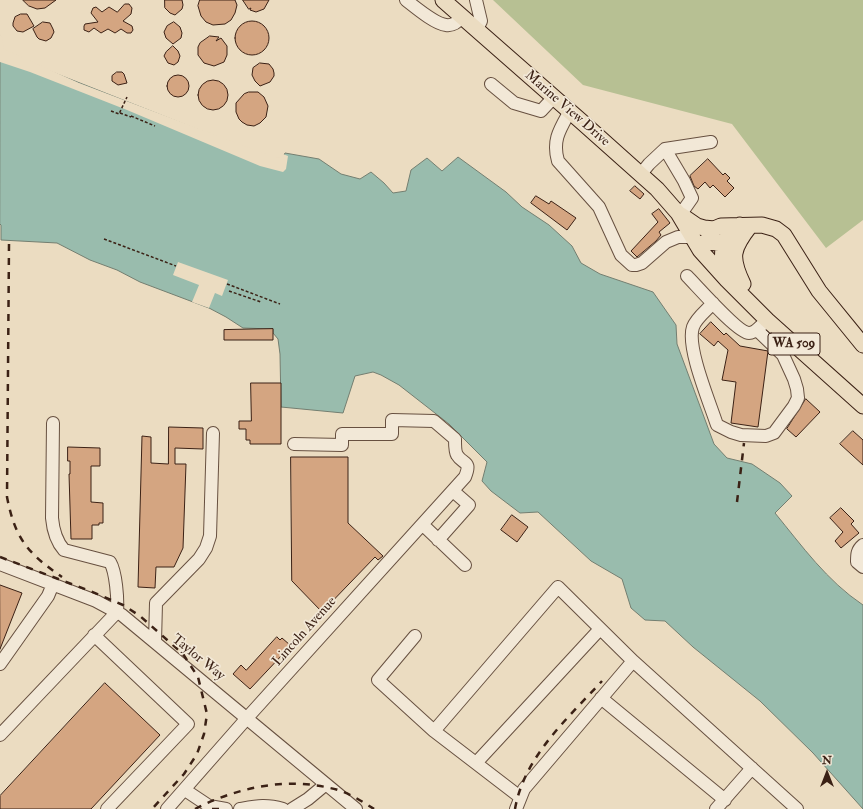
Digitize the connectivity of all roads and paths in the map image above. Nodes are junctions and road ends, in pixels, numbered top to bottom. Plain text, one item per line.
1 (406, 0) edge
2 (443, 0) edge
3 (476, 0) edge
4 (462, 17) junction
5 (477, 29) junction
6 (491, 84) dead end
7 (127, 97) dead end
8 (554, 97) junction
9 (111, 111) dead end
10 (570, 112) junction
11 (120, 113) junction
12 (131, 116) dead end
13 (135, 118) junction
14 (155, 126) dead end
15 (711, 142) dead end
16 (665, 148) junction
17 (640, 175) junction
18 (681, 219) junction
19 (744, 228) junction
20 (104, 239) dead end
21 (698, 240) junction
22 (724, 242) junction
23 (176, 266) dead end
24 (725, 273) junction
25 (687, 276) dead end
26 (227, 284) dead end
27 (743, 284) junction
28 (225, 289) dead end
29 (229, 291) dead end
30 (240, 295) junction
31 (261, 302) dead end
32 (713, 303) junction
33 (280, 304) dead end
34 (762, 325) junction
35 (863, 345) edge
36 (863, 393) edge
37 (863, 406) edge
38 (53, 423) dead end
39 (213, 433) dead end
40 (294, 444) dead end
41 (453, 491) junction
42 (422, 525) junction
43 (438, 540) junction
44 (863, 545) edge
45 (0, 564) edge
46 (465, 565) dead end
47 (863, 568) edge
48 (54, 584) junction
49 (117, 612) junction
50 (600, 629) junction
51 (94, 635) junction
52 (415, 636) dead end
53 (155, 642) junction
54 (633, 661) junction
55 (0, 664) edge
56 (601, 698) junction
57 (247, 718) junction
58 (434, 730) junction
59 (0, 735) edge
60 (476, 763) junction
61 (752, 768) junction
62 (326, 784) junction
63 (185, 790) junction
64 (520, 797) junction
65 (725, 800) junction
66 (107, 809) edge
67 (167, 809) edge
68 (226, 809) edge
69 (240, 809) edge
70 (283, 809) edge
71 (292, 809) edge
72 (356, 809) edge
73 (516, 809) edge
74 (716, 809) edge
75 (797, 809) edge

1 - 4 street
2 - 4 main road, Marine View Drive / WA 509
3 - 5 street
4 - 5 main road, Marine View Drive / WA 509
5 - 8 main road, Marine View Drive / WA 509
6 - 8 street
7 - 11 path
8 - 10 main road, Marine View Drive / WA 509
9 - 11 path
10 - 17 main road, Marine View Drive / WA 509
10 - 21 street
11 - 13 path
12 - 13 path
13 - 14 path
15 - 16 street
16 - 17 street
16 - 18 street
17 - 18 main road, Marine View Drive / WA 509
18 - 19 main road
18 - 21 main road, Marine View Drive / WA 509
19 - 22 main road
19 - 27 main road
19 - 35 main road
20 - 23 path
21 - 22 main road
21 - 24 main road, Marine View Drive / WA 509
22 - 24 main road
24 - 27 main road, Marine View Drive / WA 509
24 - 34 main road, Marine View Drive / WA 509
25 - 32 street
26 - 33 path
27 - 36 main road, Marine View Drive / WA 509
28 - 30 path
29 - 30 path
30 - 31 path
32 - 34 street
32 - 34 street
34 - 37 main road, Marine View Drive / WA 509
38 - 49 street
39 - 53 street
40 - 41 street, Lincoln Avenue
41 - 42 street, Lincoln Avenue
41 - 43 street
42 - 43 street
42 - 57 street, Lincoln Avenue
43 - 46 street
44 - 47 street
45 - 48 street, Taylor Way
48 - 49 street, Taylor Way
48 - 55 street
49 - 51 street
49 - 53 street, Taylor Way
50 - 54 street
50 - 58 street
50 - 60 street
51 - 59 street
51 - 66 street
52 - 58 street
53 - 57 street, Taylor Way
54 - 56 street
54 - 61 street
56 - 64 street
56 - 65 street
57 - 62 street, Taylor Way
57 - 63 street, Lincoln Avenue
58 - 60 street
60 - 64 street
61 - 65 street
61 - 75 street
62 - 71 street
62 - 72 street, Taylor Way
63 - 67 street, Lincoln Avenue
63 - 68 street
64 - 73 street
65 - 74 street
69 - 70 street

